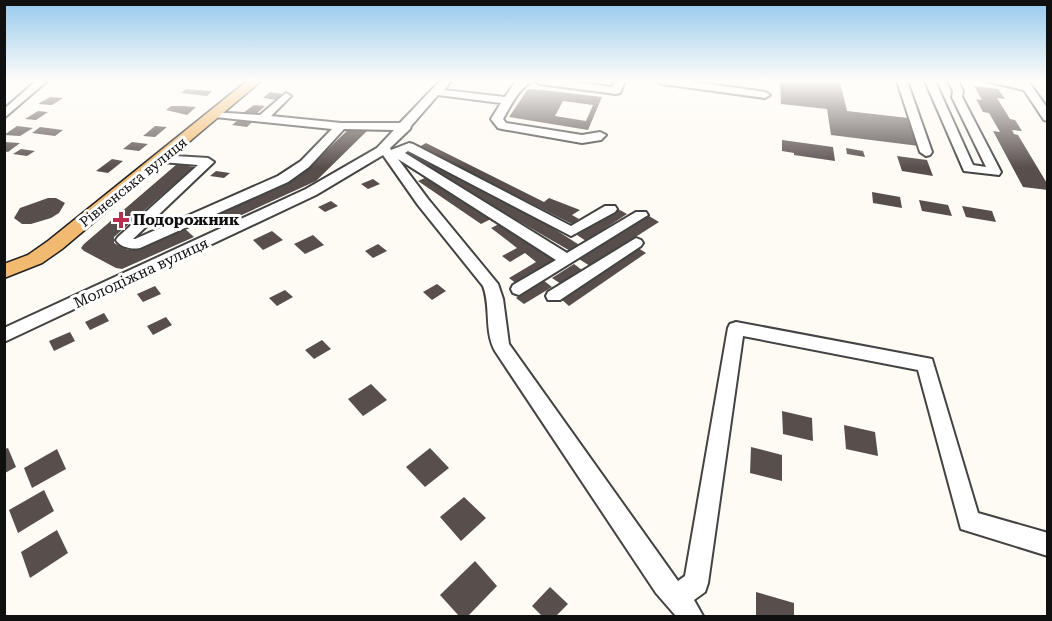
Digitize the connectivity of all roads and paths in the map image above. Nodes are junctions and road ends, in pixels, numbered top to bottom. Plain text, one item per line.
1 (220, 110) edge
2 (271, 110) edge
3 (421, 110) edge
4 (503, 110) edge
5 (912, 110) edge
6 (943, 110) edge
7 (963, 110) edge
8 (215, 114) junction
9 (262, 119) junction
10 (341, 126) junction
11 (406, 127) junction
12 (600, 135) dead end
13 (390, 152) junction
14 (926, 152) dead end
15 (162, 158) junction
16 (610, 209) dead end
17 (641, 214) dead end
18 (195, 219) junction
19 (571, 232) junction
20 (215, 238) junction
21 (636, 243) dead end
22 (588, 247) junction
23 (568, 259) junction
24 (4, 272) edge
25 (591, 272) junction
26 (542, 275) junction
27 (519, 289) dead end
28 (4, 336) edge
29 (1047, 545) edge
30 (676, 598) junction
31 (691, 616) edge

1 - 8 main road, Рівненська вулиця
2 - 9 street
3 - 11 street, Молодіжна вулиця
4 - 12 street
5 - 14 street
6 - 7 street
8 - 9 street
8 - 15 main road, Рівненська вулиця
9 - 10 street
10 - 11 street
10 - 18 street
11 - 13 street, Молодіжна вулиця
13 - 19 street
13 - 20 street, Молодіжна вулиця
13 - 23 street
13 - 30 street
15 - 18 street
15 - 24 main road, Рівненська вулиця
16 - 19 street
17 - 22 street
18 - 20 street
19 - 22 street
20 - 28 street, Молодіжна вулиця
21 - 25 street
22 - 23 street
23 - 25 street
23 - 26 street
25 - 26 street
26 - 27 street
29 - 30 street
30 - 31 street

